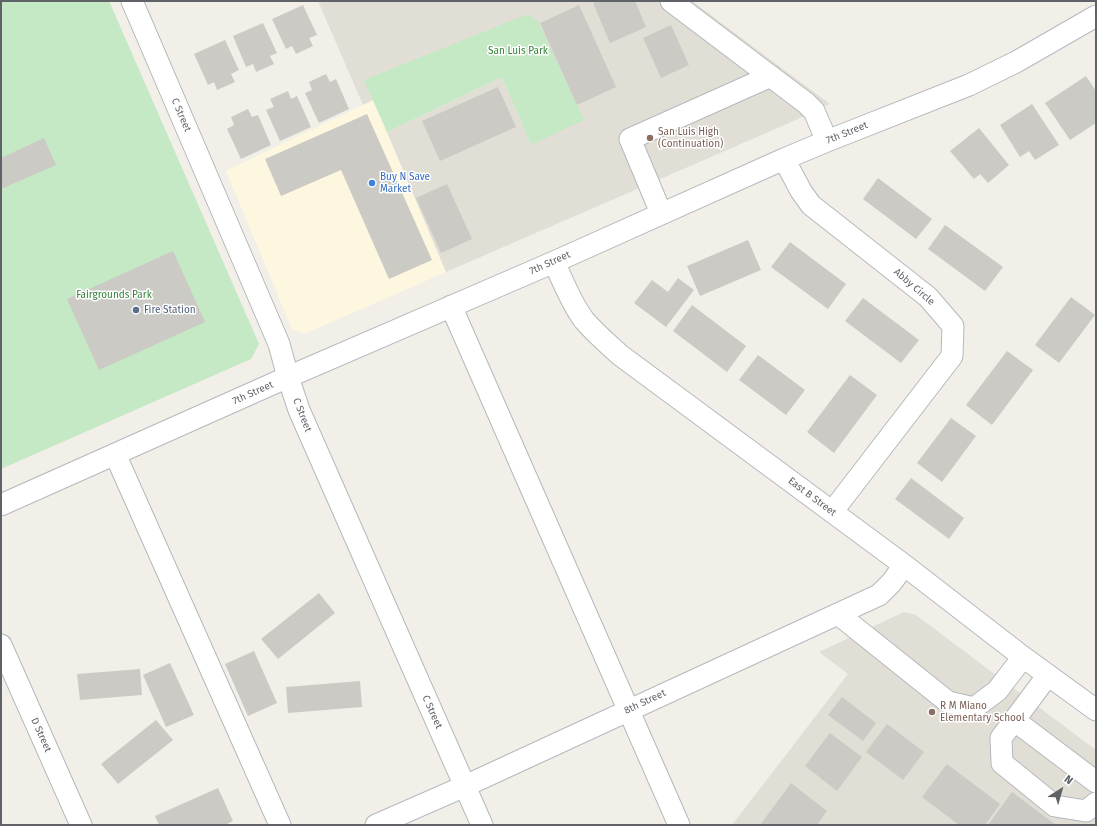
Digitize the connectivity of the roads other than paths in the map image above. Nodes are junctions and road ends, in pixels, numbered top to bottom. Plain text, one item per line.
1 (132, 1) edge
2 (671, 1) edge
3 (1096, 16) edge
4 (771, 76) junction
5 (827, 141) junction
6 (784, 159) junction
7 (661, 213) junction
8 (554, 262) junction
9 (451, 306) junction
10 (288, 377) junction
11 (115, 454) junction
12 (1, 505) edge
13 (832, 512) junction
14 (904, 565) junction
15 (838, 614) junction
16 (1, 645) edge
17 (1023, 657) junction
18 (1048, 675) junction
19 (628, 710) junction
20 (1096, 710) edge
21 (1014, 720) junction
22 (1096, 782) edge
23 (464, 786) junction
24 (1096, 803) edge
25 (80, 825) edge
26 (280, 825) edge
27 (376, 825) edge
28 (482, 825) edge
29 (679, 825) edge

1 - 10 street, C Street
2 - 4 street
3 - 5 street, 7th Street
4 - 5 street
4 - 7 street
5 - 6 street, 7th Street
6 - 7 street, 7th Street
6 - 13 street, Abby Circle
7 - 8 street, 7th Street
8 - 9 street, 7th Street
8 - 13 street, East B Street
9 - 10 street, 7th Street
9 - 19 street
10 - 11 street, 7th Street
10 - 23 street, C Street
11 - 12 street, 7th Street
11 - 26 street
13 - 14 street, East B Street
14 - 15 street, 8th Street
14 - 17 street, East B Street
15 - 17 street
15 - 19 street, 8th Street
16 - 25 street, D Street
17 - 18 street, East B Street
18 - 20 street, East B Street
18 - 21 street
19 - 23 street, 8th Street
19 - 29 street
21 - 22 street
21 - 24 street
23 - 27 street, 8th Street
23 - 28 street, C Street

